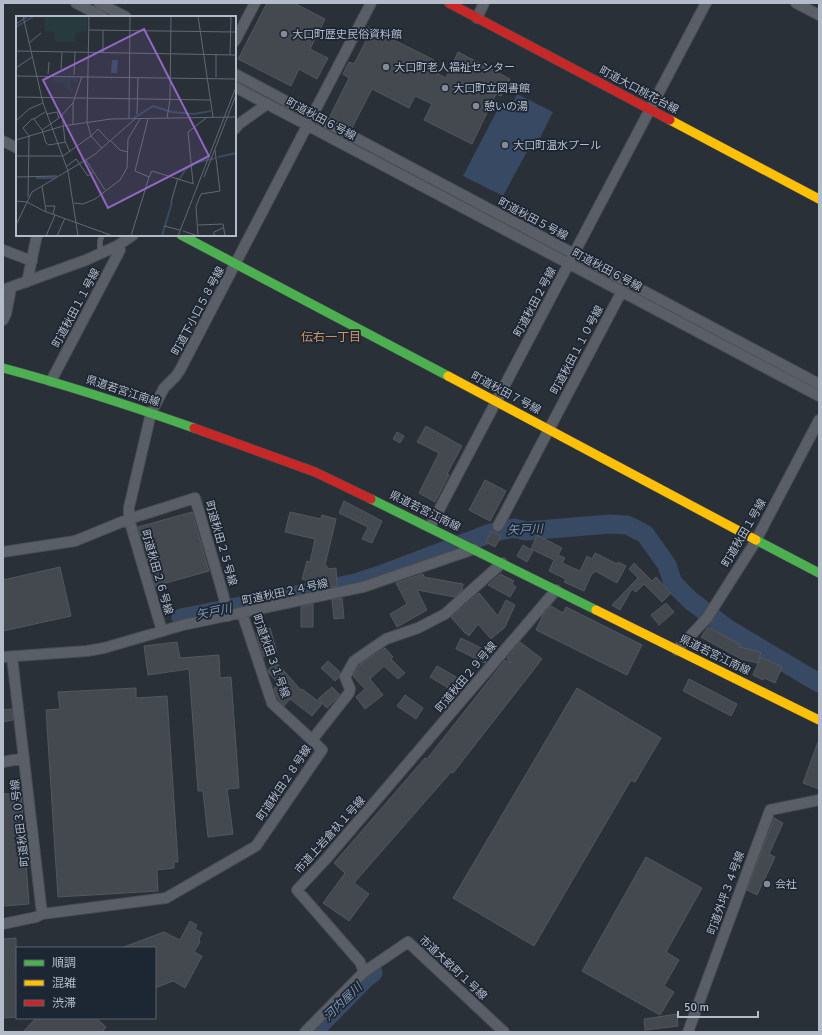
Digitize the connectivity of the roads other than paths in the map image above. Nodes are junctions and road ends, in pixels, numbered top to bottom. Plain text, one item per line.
1 (76, 3) edge
2 (99, 3) edge
3 (255, 3) edge
4 (371, 3) edge
5 (449, 3) edge
6 (484, 3) edge
7 (706, 3) edge
8 (796, 3) edge
9 (819, 15) edge
10 (101, 16) edge
11 (124, 16) edge
12 (477, 18) junction
13 (236, 39) edge
14 (236, 75) edge
15 (236, 88) edge
16 (267, 104) junction
17 (650, 109) junction
18 (313, 116) junction
19 (308, 125) junction
20 (236, 128) edge
21 (3, 141) edge
22 (16, 148) edge
23 (819, 199) edge
24 (37, 236) edge
25 (102, 236) edge
26 (132, 236) edge
27 (183, 236) edge
28 (117, 246) junction
29 (3, 250) edge
30 (100, 254) junction
31 (571, 259) junction
32 (32, 261) junction
33 (236, 264) junction
34 (27, 282) junction
35 (7, 289) edge
36 (622, 291) junction
37 (3, 320) edge
38 (3, 368) edge
39 (51, 381) junction
40 (819, 384) edge
41 (819, 396) edge
42 (496, 401) junction
43 (151, 413) junction
44 (819, 420) edge
45 (549, 430) junction
46 (129, 519) junction
47 (498, 526) dead end
48 (430, 527) junction
49 (756, 540) junction
50 (473, 549) junction
51 (3, 552) edge
52 (502, 563) junction
53 (819, 573) edge
54 (556, 590) junction
55 (242, 613) junction
56 (228, 616) junction
57 (162, 631) junction
58 (677, 650) junction
59 (8, 657) edge
60 (819, 720) edge
61 (312, 740) junction
62 (24, 758) junction
63 (3, 762) edge
64 (394, 780) joint
65 (819, 800) edge
66 (42, 914) junction
67 (3, 924) edge
68 (368, 968) junction
69 (688, 1030) edge
70 (305, 1032) edge
71 (504, 1032) edge

1 - 10 street
2 - 11 street
3 - 13 street
4 - 18 street, 町道下小口５８号線
5 - 12 street, 町道大口桃花台線
6 - 12 street
7 - 17 street, 町道秋田２号線
8 - 9 street
12 - 17 street, 町道大口桃花台線
14 - 18 street, 町道秋田５号線
15 - 16 street, 町道秋田６号線
16 - 19 street, 町道秋田６号線
16 - 20 street
17 - 23 street, 町道大口桃花台線
17 - 31 street, 町道秋田２号線
18 - 19 street, 町道下小口５８号線
18 - 31 street, 町道秋田５号線
19 - 31 street, 町道秋田６号線
19 - 33 street, 町道下小口５８号線
21 - 22 street
24 - 32 street
25 - 30 lane
26 - 28 street
27 - 33 street, 町道秋田７号線
28 - 30 street
28 - 39 street, 町道秋田１１号線
29 - 32 street
30 - 34 street
31 - 36 street, 町道秋田６号線
31 - 40 street, 町道秋田５号線
31 - 42 street, 町道秋田２号線
32 - 34 street
33 - 42 street, 町道秋田７号線
33 - 43 street, 町道下小口５８号線
34 - 35 street
35 - 37 street
36 - 41 street, 町道秋田６号線
36 - 45 street, 町道秋田１１０号線
38 - 39 street, 県道若宮江南線
39 - 43 street, 県道若宮江南線
42 - 45 street, 町道秋田７号線
42 - 48 street, 町道秋田２号線
43 - 46 street, 町道下小口５８号線
43 - 48 street, 県道若宮江南線
44 - 49 street, 町道秋田１号線
45 - 47 street, 町道秋田１１０号線
45 - 49 street, 町道秋田７号線
46 - 51 street
46 - 56 street, 町道秋田２５号線
46 - 57 street, 町道秋田２６号線
48 - 50 street, 県道若宮江南線
49 - 53 street, 町道秋田７号線
49 - 58 street, 町道秋田１号線
50 - 52 street, 県道若宮江南線
50 - 55 street, 町道秋田２４号線
52 - 54 street, 県道若宮江南線
52 - 61 street, 町道秋田２８号線
54 - 58 street, 県道若宮江南線
54 - 64 street, 町道秋田２９号線
55 - 56 street, 町道秋田２４号線
55 - 61 street, 町道秋田３１号線
56 - 57 street, 町道秋田２４号線
57 - 59 street, 町道秋田２４号線
58 - 60 street, 県道若宮江南線
59 - 62 street, 町道秋田３０号線
61 - 66 street, 町道秋田２８号線
62 - 63 street
62 - 66 street, 町道秋田３０号線
64 - 68 street, 市道上岩倉杁１号線
65 - 69 street, 町道外坪３４号線
66 - 67 street, 町道秋田２８号線
68 - 70 street
68 - 71 street, 市道大畝町１号線

